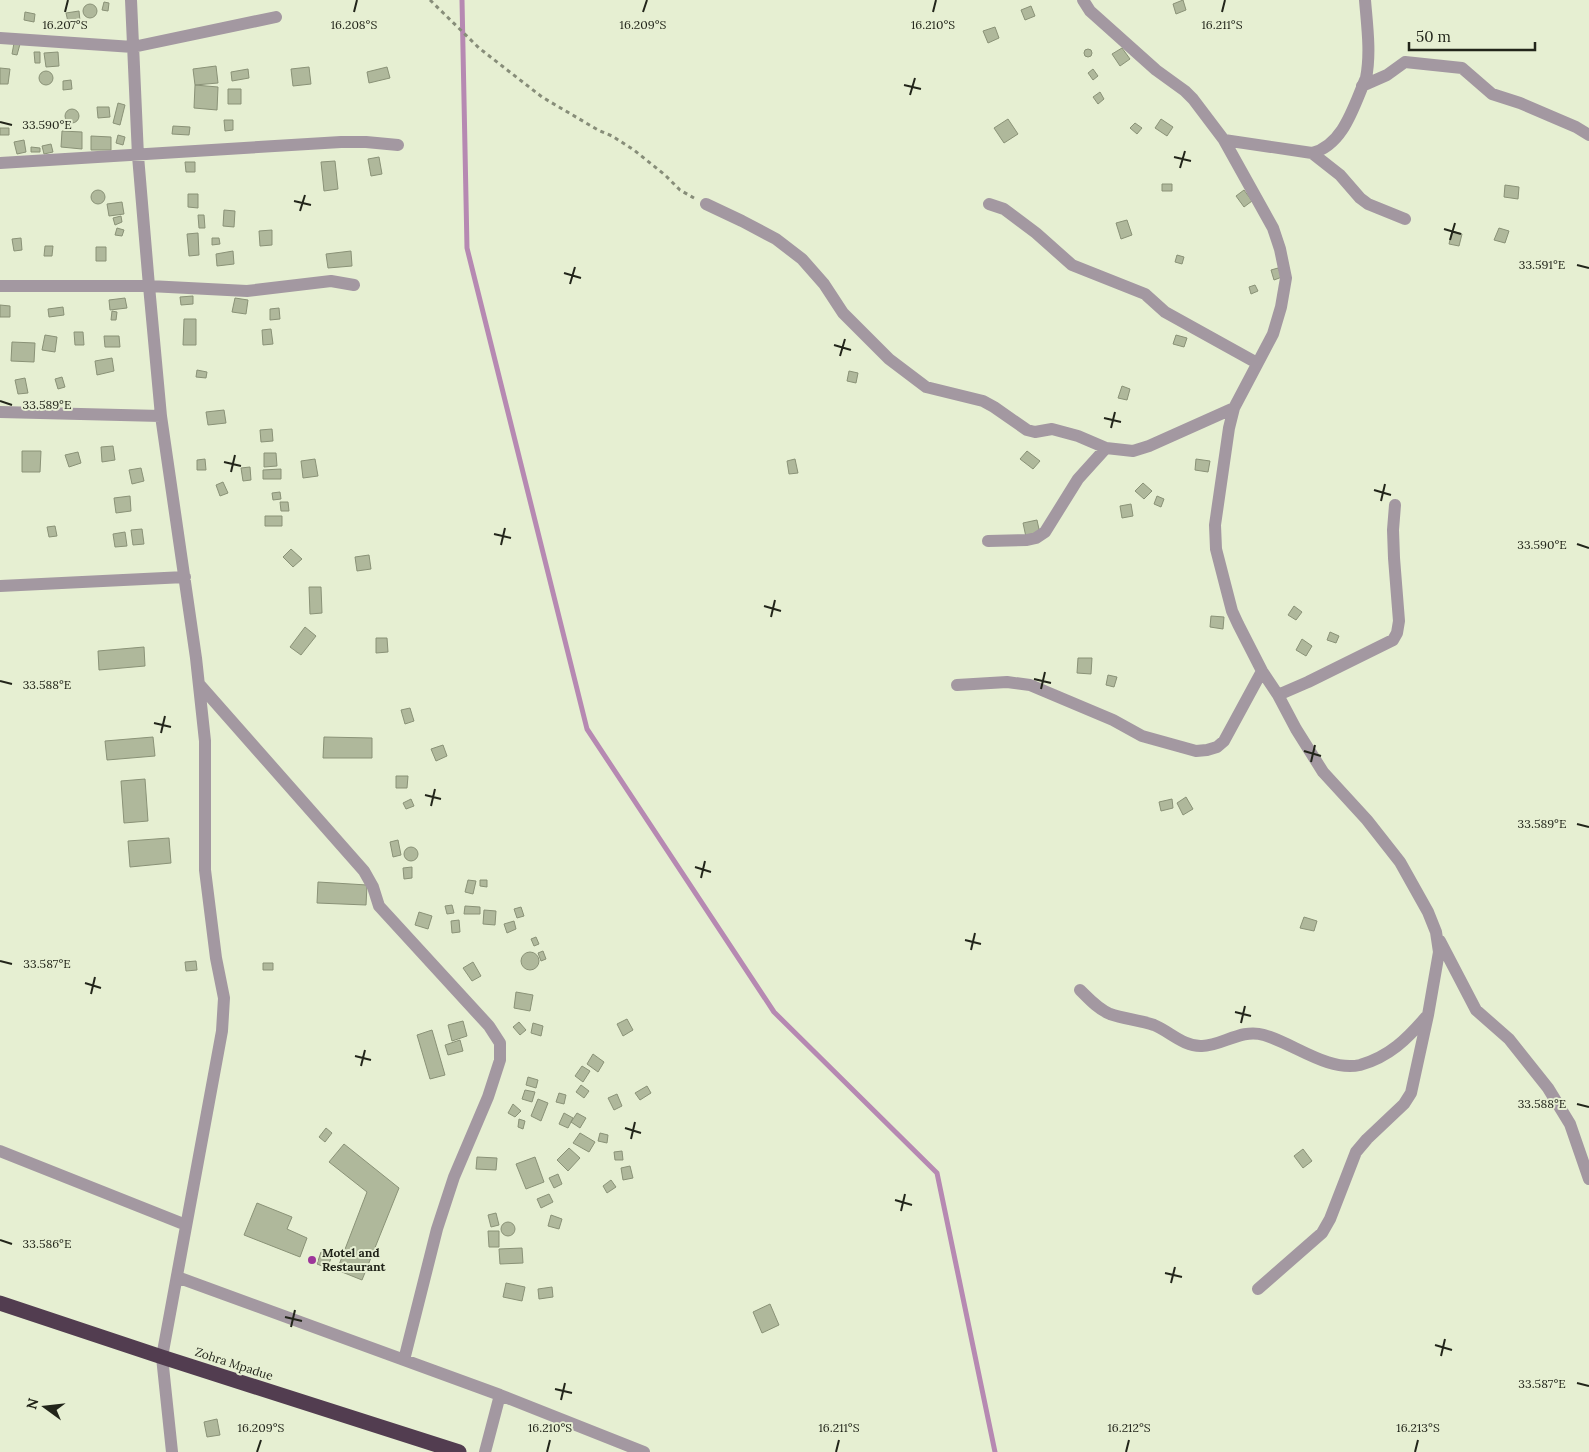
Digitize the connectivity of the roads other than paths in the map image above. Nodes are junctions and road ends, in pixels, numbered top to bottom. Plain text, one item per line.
1 (131, 0) edge
2 (1083, 0) edge
3 (1365, 0) edge
4 (276, 17) dead end
5 (0, 38) edge
6 (133, 46) junction
7 (1362, 86) junction
8 (1589, 135) edge
9 (1224, 140) junction
10 (398, 146) dead end
11 (1312, 153) junction
12 (138, 156) junction
13 (0, 163) edge
14 (706, 204) road end
15 (989, 204) dead end
16 (1405, 219) dead end
17 (354, 285) dead end
18 (0, 286) edge
19 (149, 286) junction
20 (1256, 363) junction
21 (1234, 408) junction
22 (0, 412) edge
23 (161, 416) junction
24 (1106, 448) junction
25 (1395, 505) dead end
26 (988, 540) dead end
27 (185, 576) junction
28 (0, 586) edge
29 (1262, 671) junction
30 (199, 684) junction
31 (957, 685) dead end
32 (1278, 695) junction
33 (1436, 932) junction
34 (1080, 990) dead end
35 (1428, 1015) junction
36 (0, 1151) edge
37 (1589, 1179) edge
38 (186, 1226) junction
39 (177, 1277) junction
40 (1258, 1289) dead end
41 (0, 1303) edge
42 (162, 1357) junction
43 (404, 1360) junction
44 (500, 1395) junction
45 (172, 1452) edge
46 (459, 1452) edge
47 (485, 1452) edge
48 (644, 1452) edge

1 - 6 street
2 - 9 street
3 - 7 street
4 - 6 street
5 - 6 street
6 - 12 street
7 - 8 street
7 - 11 street
9 - 11 street
9 - 20 street
10 - 12 street
11 - 16 street
12 - 13 street
12 - 19 street
14 - 24 street
15 - 20 street
17 - 19 street
18 - 19 street
19 - 23 street
20 - 21 street
21 - 24 street
21 - 29 street
22 - 23 street
23 - 27 street
24 - 26 street
25 - 32 street
27 - 28 street
27 - 30 street
29 - 31 street
29 - 32 street
30 - 38 street
30 - 43 street
32 - 33 street
33 - 35 street
33 - 37 street
34 - 35 street
35 - 40 street
36 - 38 street
38 - 39 street
39 - 42 street
39 - 43 street
41 - 42 highway, Zohra Mpadue
42 - 45 street
42 - 46 highway, Zohra Mpadue
43 - 44 street
44 - 47 street
44 - 48 street

